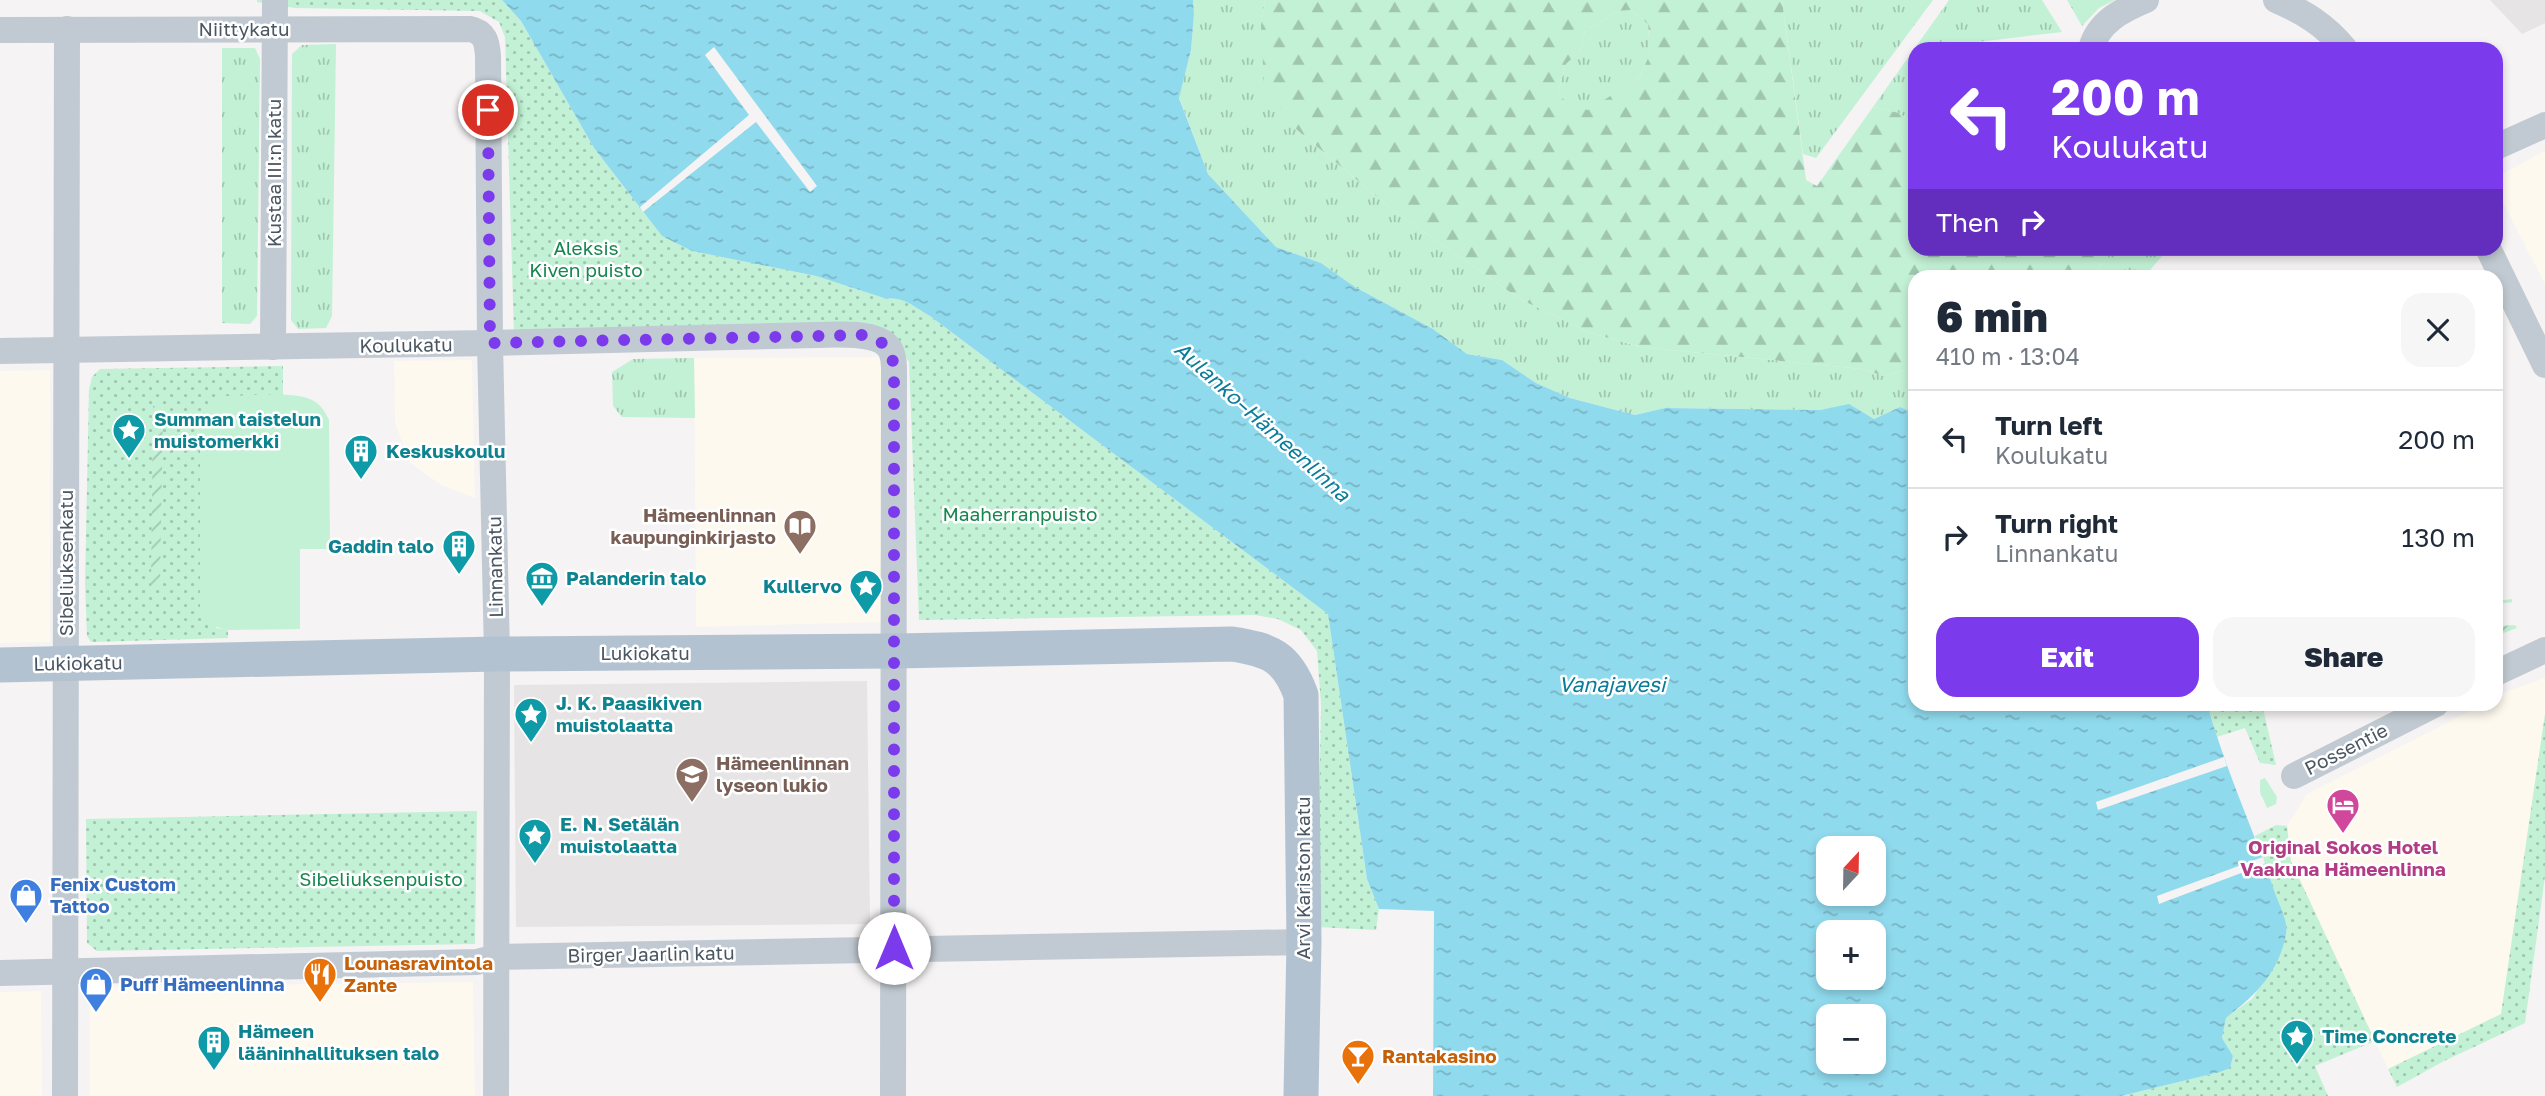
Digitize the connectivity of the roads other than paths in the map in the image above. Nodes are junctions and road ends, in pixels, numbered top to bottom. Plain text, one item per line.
1 (275, 0) edge
2 (2146, 0) edge
3 (2276, 0) edge
4 (67, 29) junction
5 (275, 29) junction
6 (0, 30) edge
7 (485, 38) joint
8 (2093, 42) edge
9 (2339, 42) edge
10 (2545, 125) edge
11 (2503, 144) edge
12 (2503, 279) edge
13 (490, 343) junction
14 (273, 347) junction
15 (68, 349) junction
16 (0, 351) edge
17 (2545, 365) edge
18 (2545, 650) edge
19 (896, 651) junction
20 (497, 654) junction
21 (66, 663) junction
22 (1285, 664) joint
23 (0, 665) edge
24 (2503, 670) edge
25 (2422, 711) edge
26 (2294, 776) dead end
27 (1304, 943) junction
28 (894, 948) junction
29 (496, 957) junction
30 (65, 972) junction
31 (0, 973) edge
32 (65, 1096) edge
33 (496, 1096) edge
34 (893, 1096) edge
35 (1301, 1096) edge

1 - 5 street, Kustaa III:n katu
2 - 8 street
3 - 9 street
4 - 5 street, Niittykatu
4 - 6 street, Niittykatu
4 - 15 street, Sibeliuksenkatu
5 - 7 street, Niittykatu
5 - 14 street, Kustaa III:n katu
7 - 13 street, Linnankatu
10 - 11 street
12 - 17 street
13 - 14 street, Koulukatu
13 - 19 street, Koulukatu
13 - 20 street, Linnankatu
14 - 15 street, Koulukatu
15 - 16 street, Koulukatu
15 - 21 street, Sibeliuksenkatu
18 - 24 street
19 - 20 main road, Lukiokatu
19 - 22 main road, Lukiokatu
19 - 28 street
20 - 21 main road, Lukiokatu
20 - 29 street, Linnankatu
21 - 23 main road, Lukiokatu
21 - 30 street, Sibeliuksenkatu
22 - 27 main road, Arvi Kariston katu
25 - 26 street, Possentie
27 - 28 street, Birger Jaarlin katu
27 - 35 main road, Arvi Kariston katu
28 - 29 street, Birger Jaarlin katu
28 - 34 street
29 - 30 street, Birger Jaarlin katu
29 - 33 street, Linnankatu
30 - 31 street, Birger Jaarlin katu
30 - 32 street, Sibeliuksenkatu

